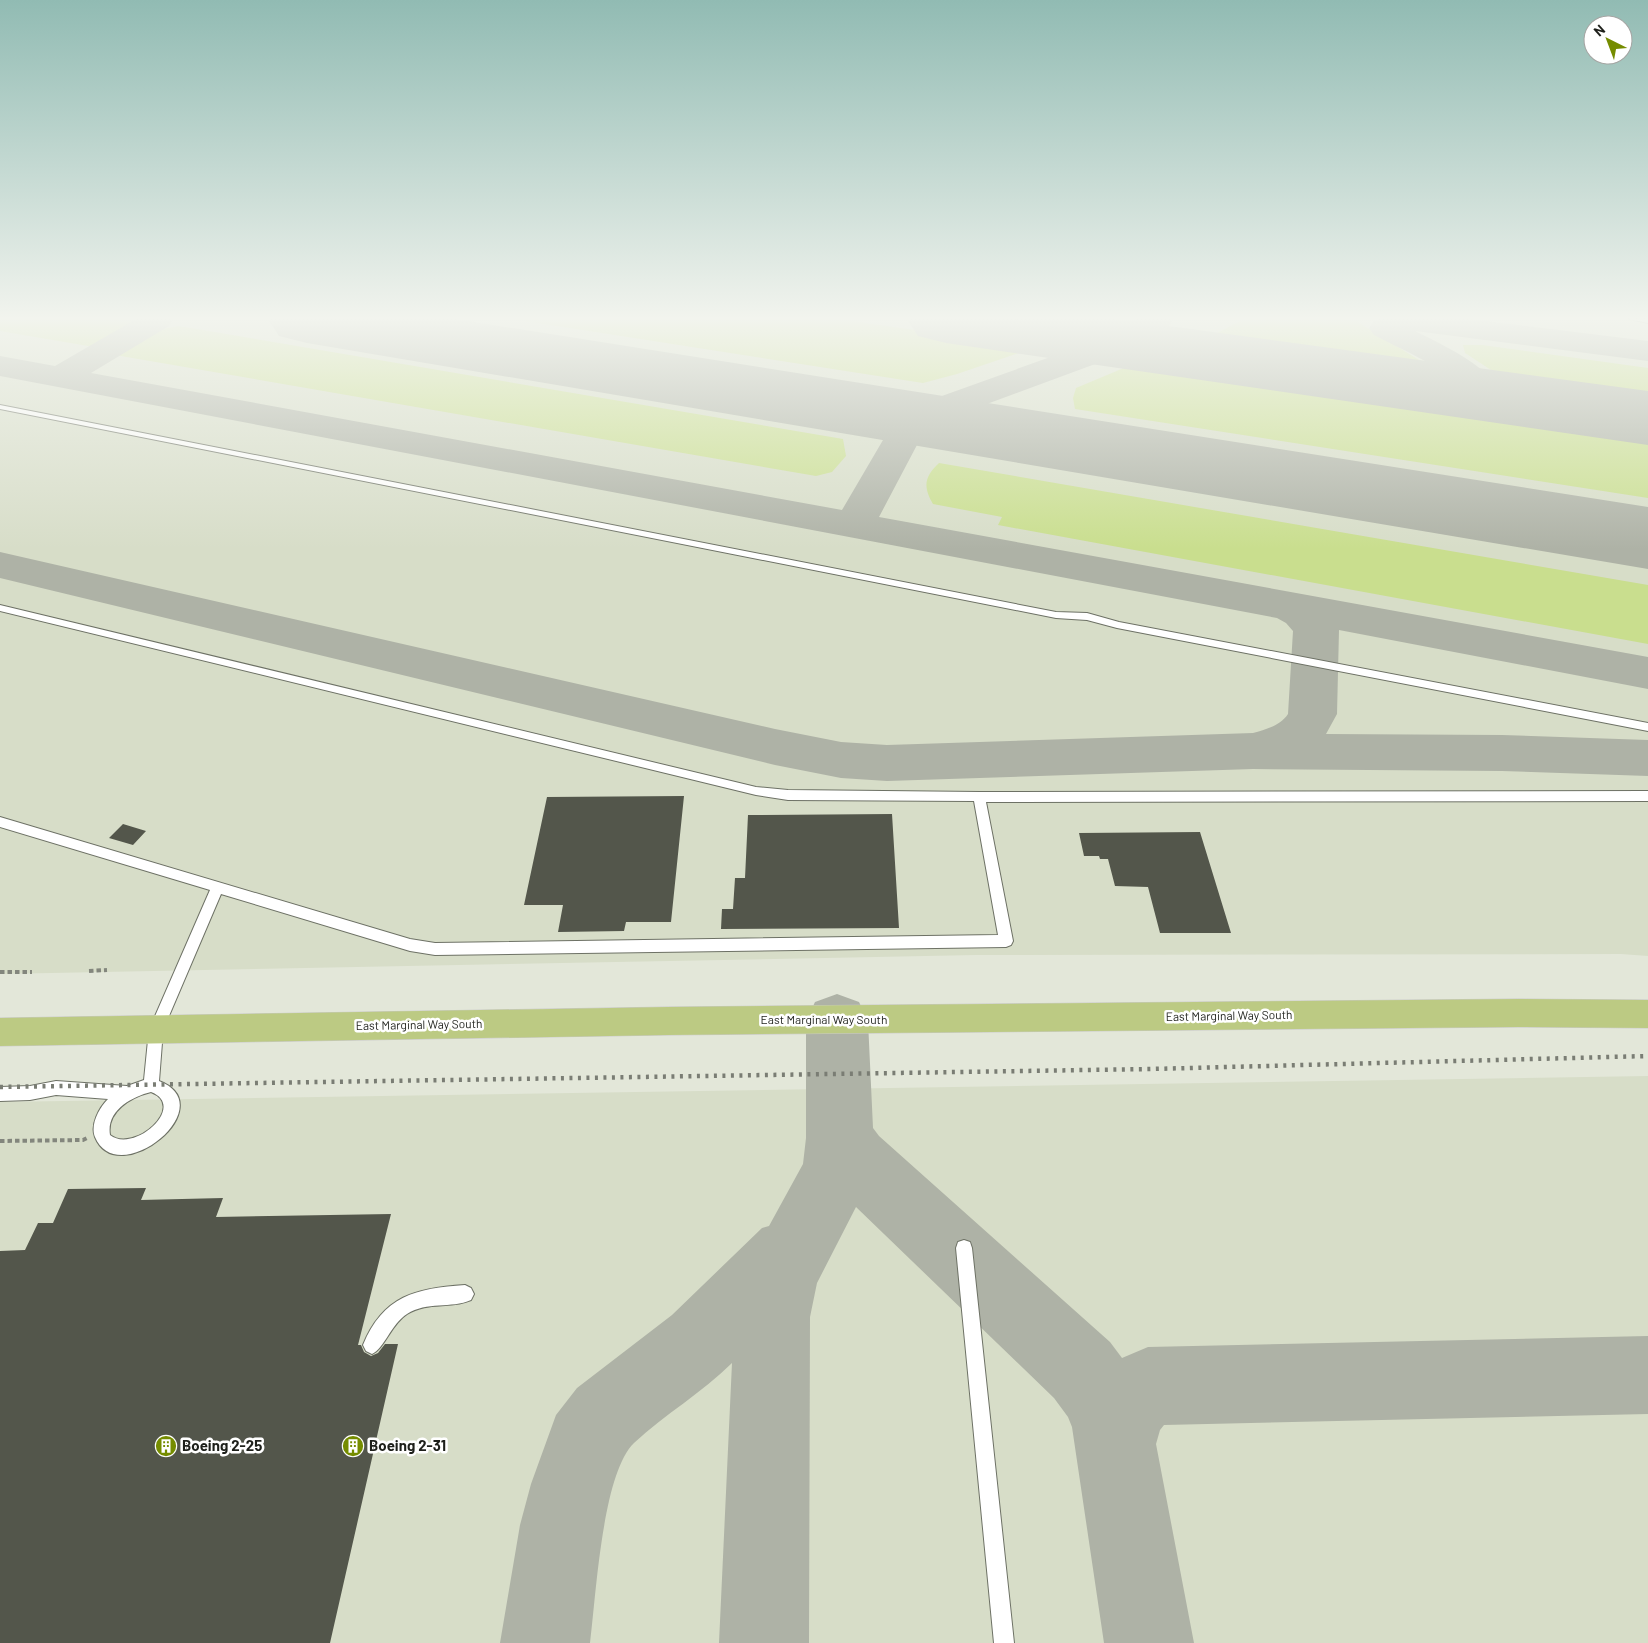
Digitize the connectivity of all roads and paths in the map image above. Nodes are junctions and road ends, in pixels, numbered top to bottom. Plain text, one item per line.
1 (0, 406) edge
2 (0, 608) edge
3 (1648, 727) edge
4 (1648, 796) edge
5 (979, 797) junction
6 (0, 822) edge
7 (218, 886) junction
8 (108, 970) dead end
9 (89, 971) dead end
10 (0, 972) edge
11 (32, 972) dead end
12 (1648, 1014) edge
13 (156, 1030) junction
14 (0, 1032) edge
15 (151, 1085) junction
16 (127, 1093) junction
17 (0, 1094) edge
18 (82, 1140) dead end
19 (0, 1141) edge
20 (964, 1248) dead end
21 (465, 1294) dead end
22 (372, 1345) dead end
23 (1004, 1643) edge

1 - 3 lane
2 - 5 lane
4 - 5 lane
5 - 7 lane
6 - 7 lane
7 - 13 lane
8 - 9 path
10 - 11 path
12 - 13 main road, East Marginal Way South
13 - 14 main road, East Marginal Way South
13 - 15 lane
15 - 16 lane
15 - 16 lane
16 - 17 lane
18 - 19 path
20 - 23 lane
21 - 22 lane

